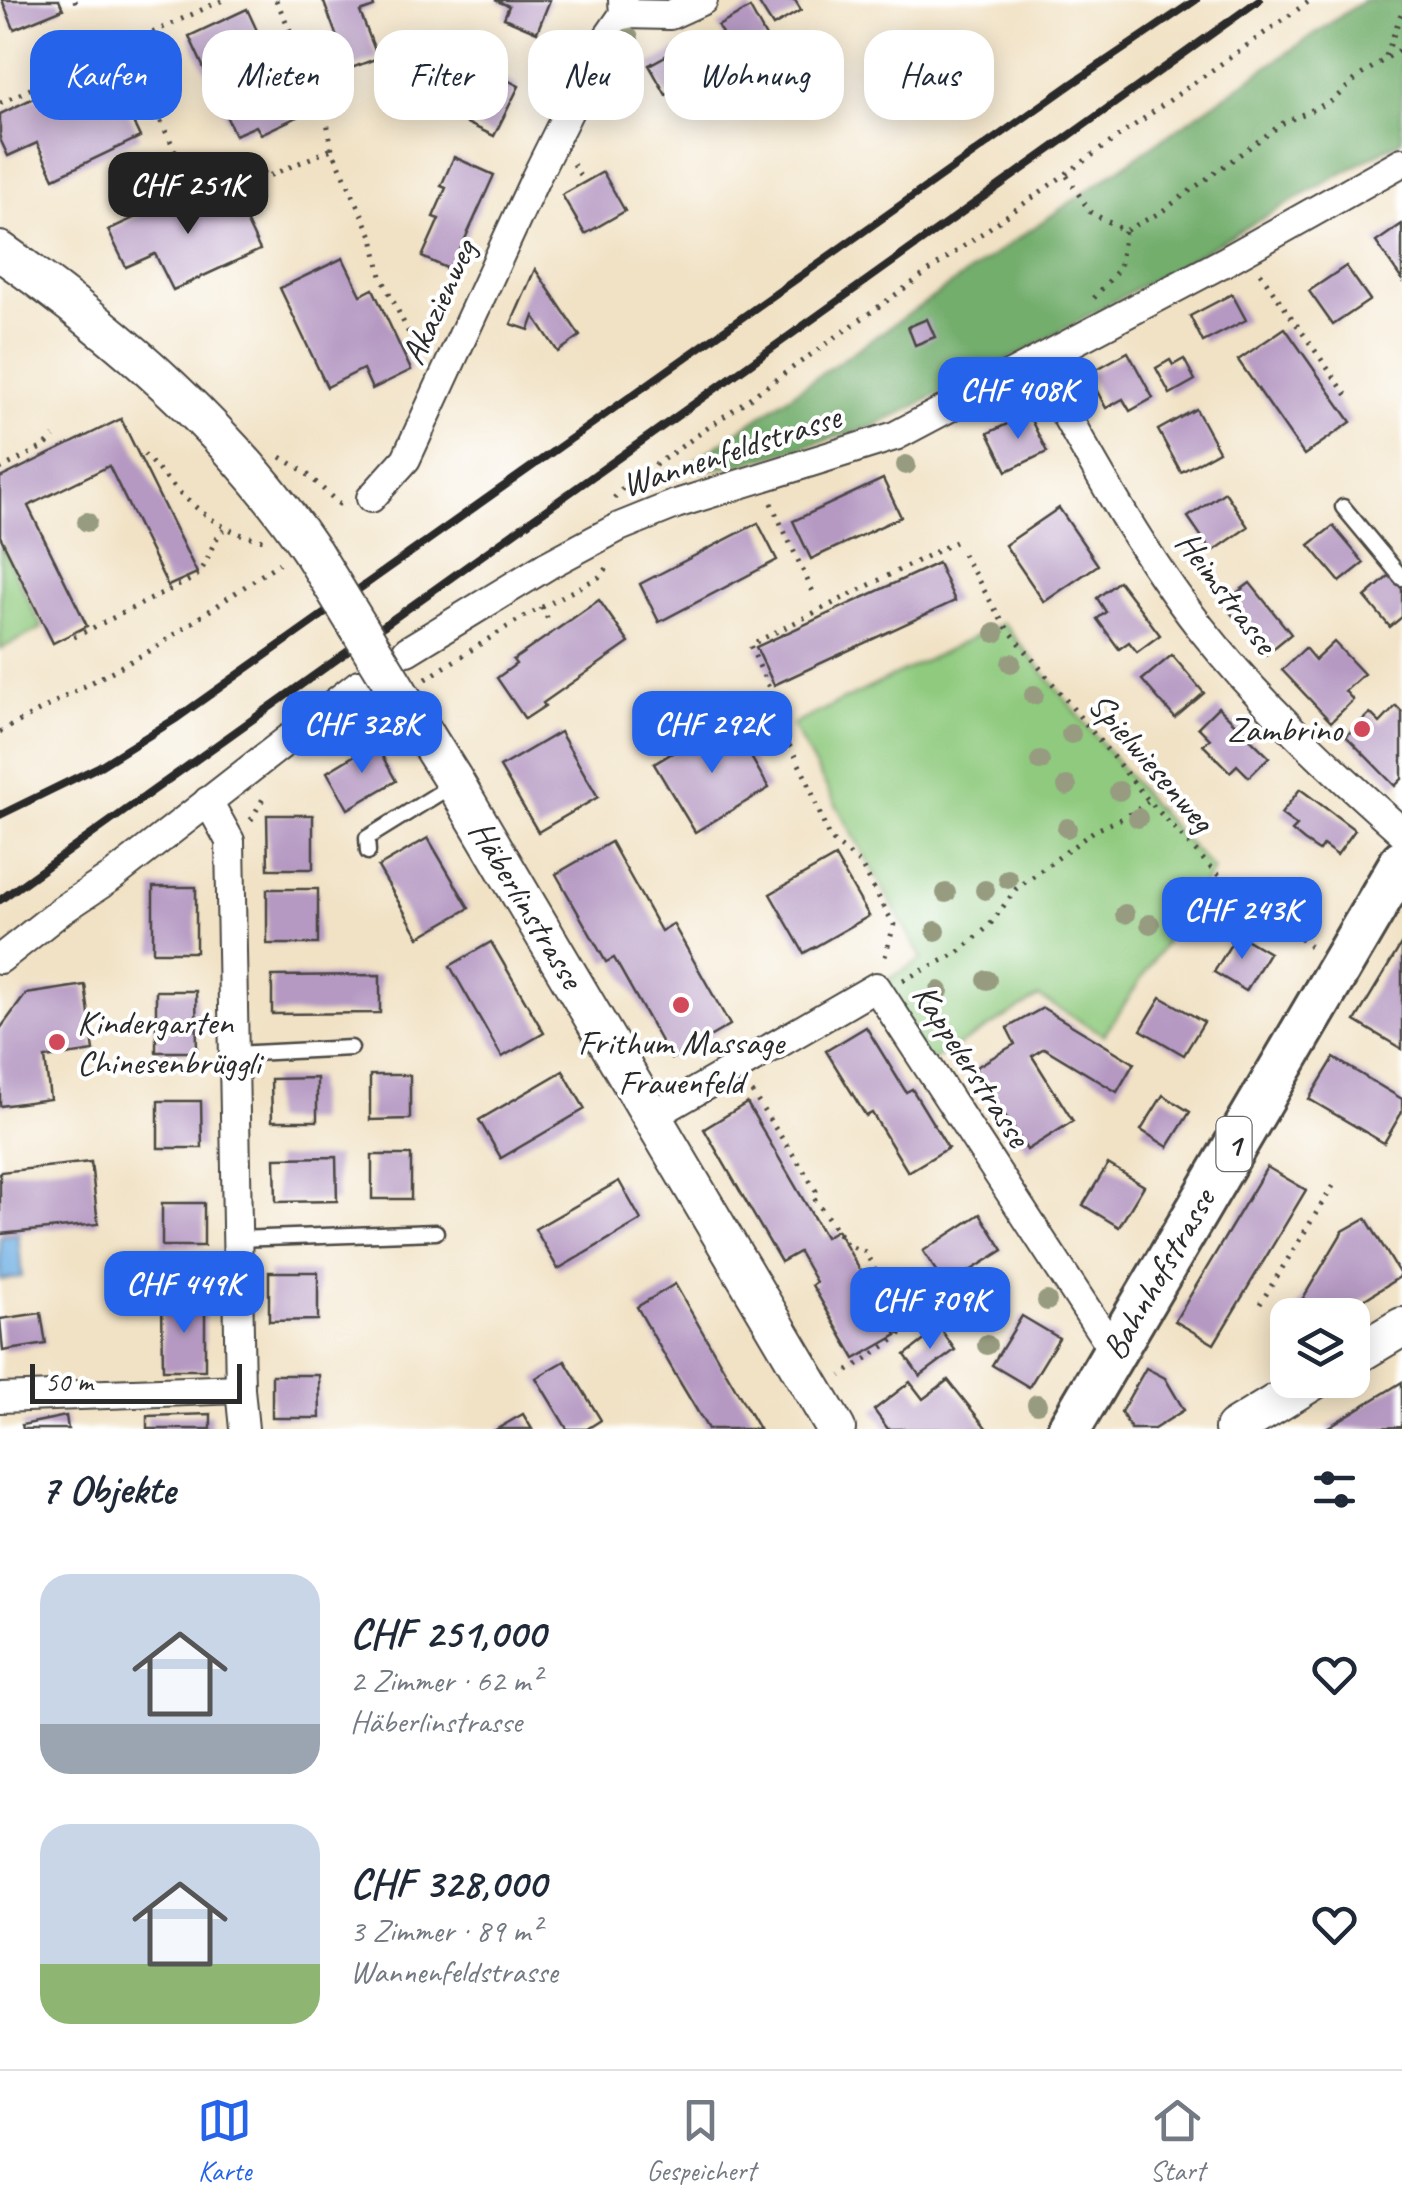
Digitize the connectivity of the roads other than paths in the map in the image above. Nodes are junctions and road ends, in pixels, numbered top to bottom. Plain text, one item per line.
1 (703, 0) edge
2 (623, 7) edge
3 (1402, 162) edge
4 (0, 251) edge
5 (1036, 362) junction
6 (371, 498) road end
7 (1343, 506) dead end
8 (1402, 578) edge
9 (407, 651) dead end
10 (358, 684) dead end
11 (455, 783) junction
12 (208, 801) junction
13 (1402, 832) edge
14 (368, 852) dead end
15 (1402, 861) edge
16 (0, 958) edge
17 (351, 1048) dead end
18 (235, 1054) junction
19 (653, 1116) junction
20 (436, 1232) dead end
21 (239, 1239) junction
22 (1402, 1327) edge
23 (1370, 1346) edge
24 (1113, 1350) junction
25 (240, 1390) junction
26 (0, 1398) edge
27 (1285, 1398) edge
28 (244, 1429) edge
29 (836, 1429) edge
30 (1069, 1429) edge
31 (1234, 1429) edge

1 - 2 street
2 - 6 street, Akazienweg
3 - 5 street, Wannenfeldstrasse
4 - 11 street, Häberlinstrasse, bridge
5 - 9 street, Wannenfeldstrasse
5 - 13 street, Heimstrasse
7 - 8 lane
10 - 12 street
11 - 14 lane
11 - 19 street, Häberlinstrasse
12 - 16 street
12 - 18 street
15 - 24 main road, Bahnhofstrasse / 1
17 - 18 lane
18 - 21 street
19 - 24 street, Kappelerstrasse
19 - 29 street, Häberlinstrasse
20 - 21 lane
21 - 25 street
22 - 23 street
24 - 30 main road, Bahnhofstrasse / 1
25 - 26 street
25 - 28 street
27 - 31 street

